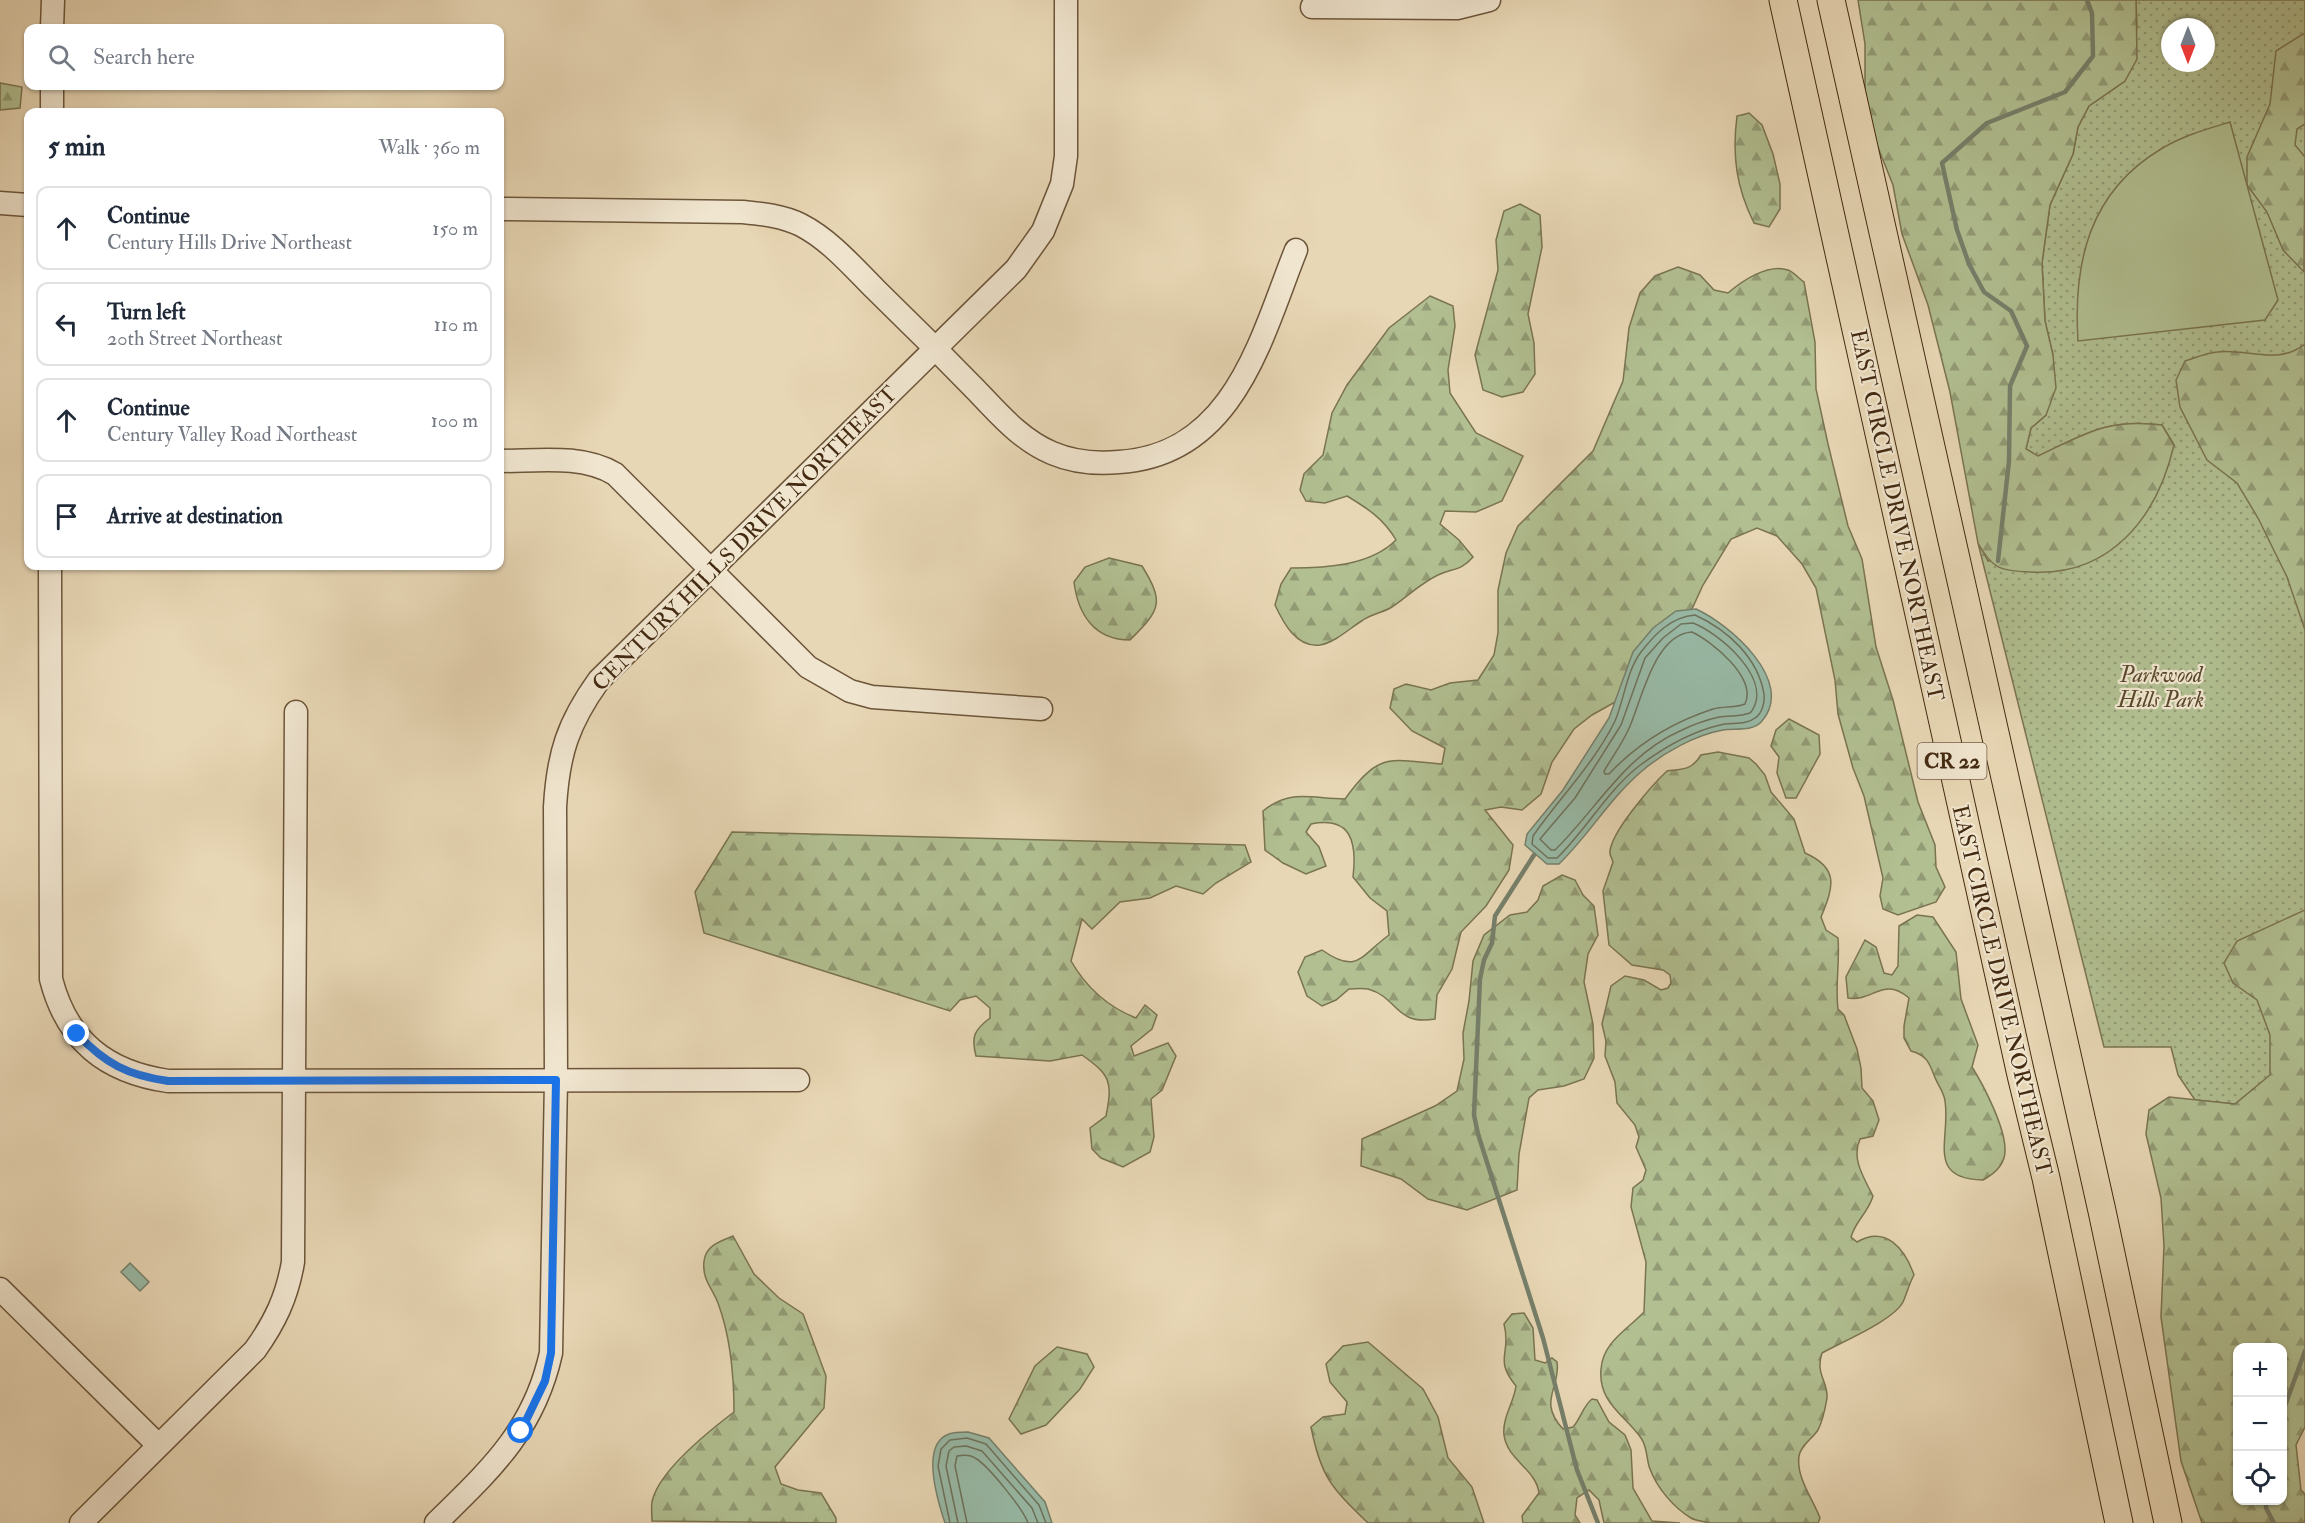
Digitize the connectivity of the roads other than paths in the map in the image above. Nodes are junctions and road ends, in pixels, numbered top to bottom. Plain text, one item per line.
1 (53, 0) edge
2 (1066, 0) edge
3 (1489, 0) edge
4 (1783, 0) edge
5 (1831, 0) edge
6 (1312, 8) dead end
7 (52, 24) edge
8 (52, 90) edge
9 (52, 108) edge
10 (0, 203) edge
11 (24, 205) edge
12 (504, 209) edge
13 (1296, 250) dead end
14 (934, 347) junction
15 (504, 461) edge
16 (710, 569) junction
17 (50, 570) edge
18 (1041, 709) dead end
19 (296, 712) dead end
20 (295, 1080) junction
21 (556, 1080) junction
22 (798, 1080) dead end
23 (0, 1289) edge
24 (158, 1445) junction
25 (81, 1523) edge
26 (436, 1523) edge
27 (2119, 1523) edge
28 (2168, 1523) edge

1 - 7 street
2 - 14 street, CENTURY HILLS DRIVE NORTHEAST
3 - 6 street
4 - 27 main road, EAST CIRCLE DRIVE NORTHEAST / CR 22
5 - 28 main road, EAST CIRCLE DRIVE NORTHEAST / CR 22
8 - 9 street
10 - 11 street
12 - 14 street
13 - 14 street
14 - 16 street, CENTURY HILLS DRIVE NORTHEAST
15 - 16 street
16 - 18 street
16 - 21 street, CENTURY HILLS DRIVE NORTHEAST
17 - 20 street
19 - 20 street
20 - 21 street
20 - 24 street
21 - 22 street
21 - 26 street, CENTURY HILLS DRIVE NORTHEAST
23 - 24 street
24 - 25 street

